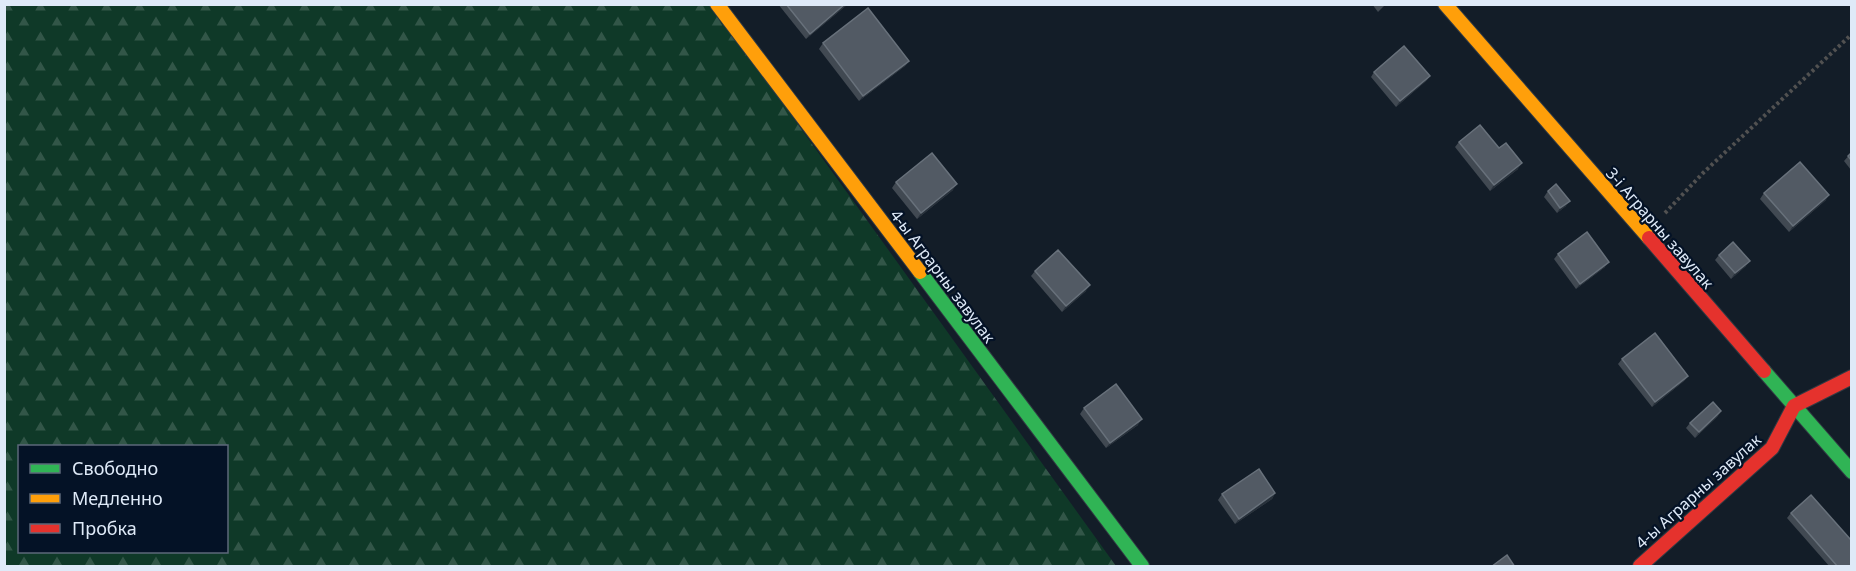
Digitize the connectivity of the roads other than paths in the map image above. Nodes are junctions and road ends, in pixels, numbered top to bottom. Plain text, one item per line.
1 (717, 4) edge
2 (1445, 4) edge
3 (1851, 377) edge
4 (1794, 406) junction
5 (1851, 472) edge
6 (1142, 567) edge
7 (1640, 567) edge

1 - 6 street, 4-ы Аграрны завулак
2 - 4 street, 3-і Аграрны завулак
3 - 4 street
4 - 5 street, 3-і Аграрны завулак
4 - 7 street, 4-ы Аграрны завулак

